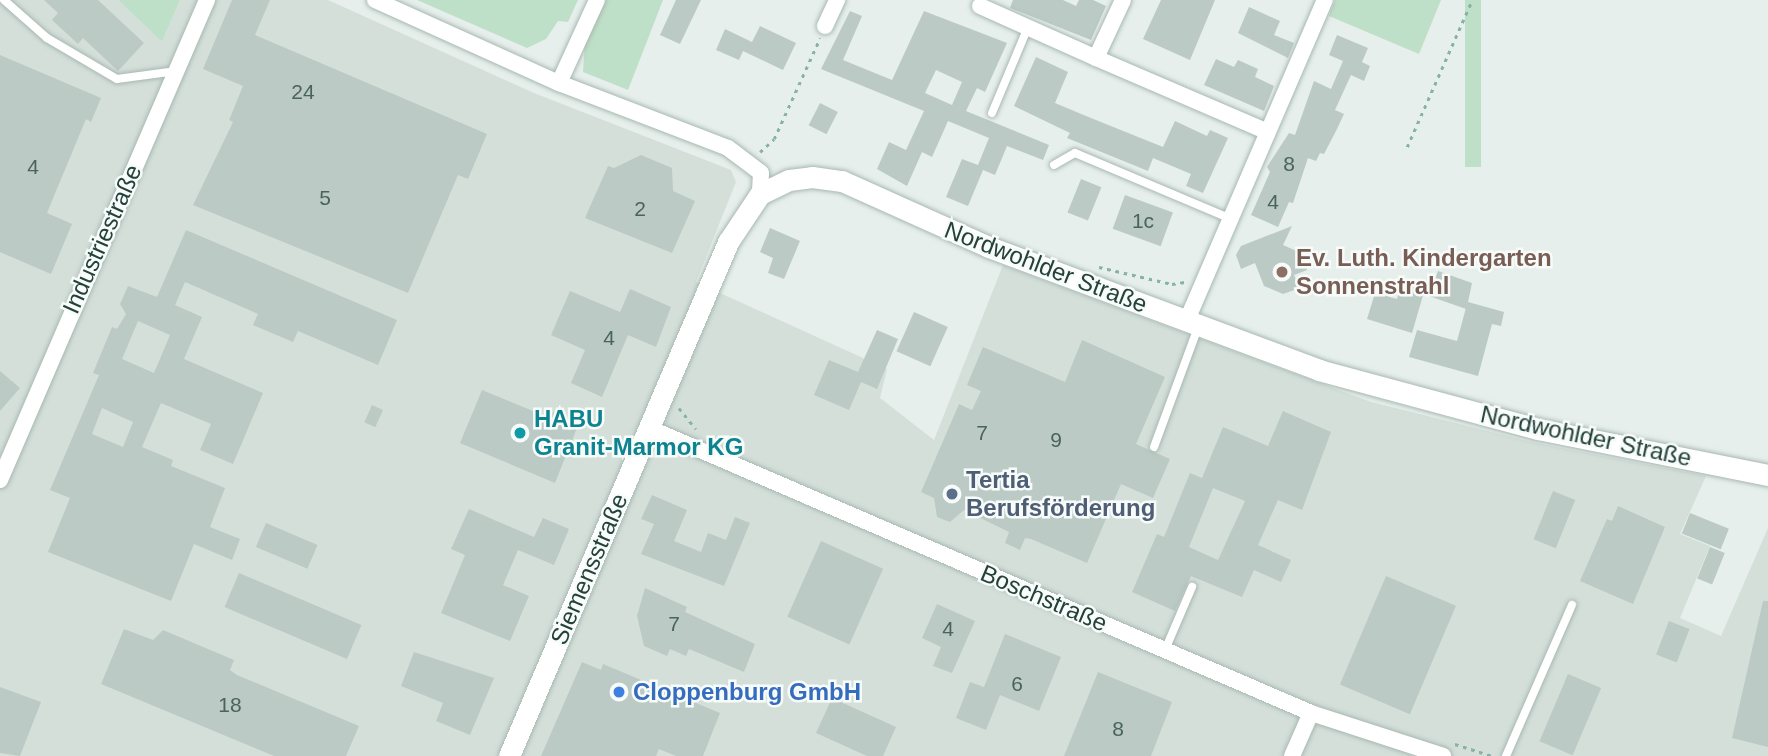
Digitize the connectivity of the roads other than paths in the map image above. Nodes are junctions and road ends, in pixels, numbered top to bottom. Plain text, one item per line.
1 (4, 0) edge
2 (208, 0) edge
3 (376, 0) edge
4 (597, 0) edge
5 (837, 0) edge
6 (1123, 0) edge
7 (1325, 0) edge
8 (980, 6) dead end
9 (825, 26) road end
10 (1028, 27) junction
11 (1096, 58) junction
12 (176, 71) junction
13 (559, 83) junction
14 (992, 113) dead end
15 (1268, 132) junction
16 (1054, 166) dead end
17 (760, 194) junction
18 (1231, 219) junction
19 (1193, 323) junction
20 (649, 428) junction
21 (1154, 447) dead end
22 (1768, 475) edge
23 (0, 480) edge
24 (1192, 587) dead end
25 (1572, 605) dead end
26 (1164, 650) junction
27 (1311, 713) junction
28 (1448, 750) edge
29 (509, 756) edge
30 (1292, 756) edge
31 (1506, 756) edge

1 - 12 lane
2 - 12 street, Industriestraße
3 - 13 street
4 - 13 street
5 - 9 street
6 - 11 street
7 - 15 street
8 - 10 street
10 - 11 street
10 - 14 lane
11 - 15 street
12 - 23 street, Industriestraße
13 - 17 street
15 - 18 street
16 - 18 lane
17 - 19 main road, Nordwohlder Straße
17 - 20 main road, Siemensstraße
18 - 19 street
19 - 21 lane
19 - 22 main road, Nordwohlder Straße
20 - 26 street, Boschstraße
20 - 29 main road, Siemensstraße
24 - 26 lane
25 - 31 lane
26 - 27 street, Boschstraße
27 - 28 street, Boschstraße
27 - 30 street

